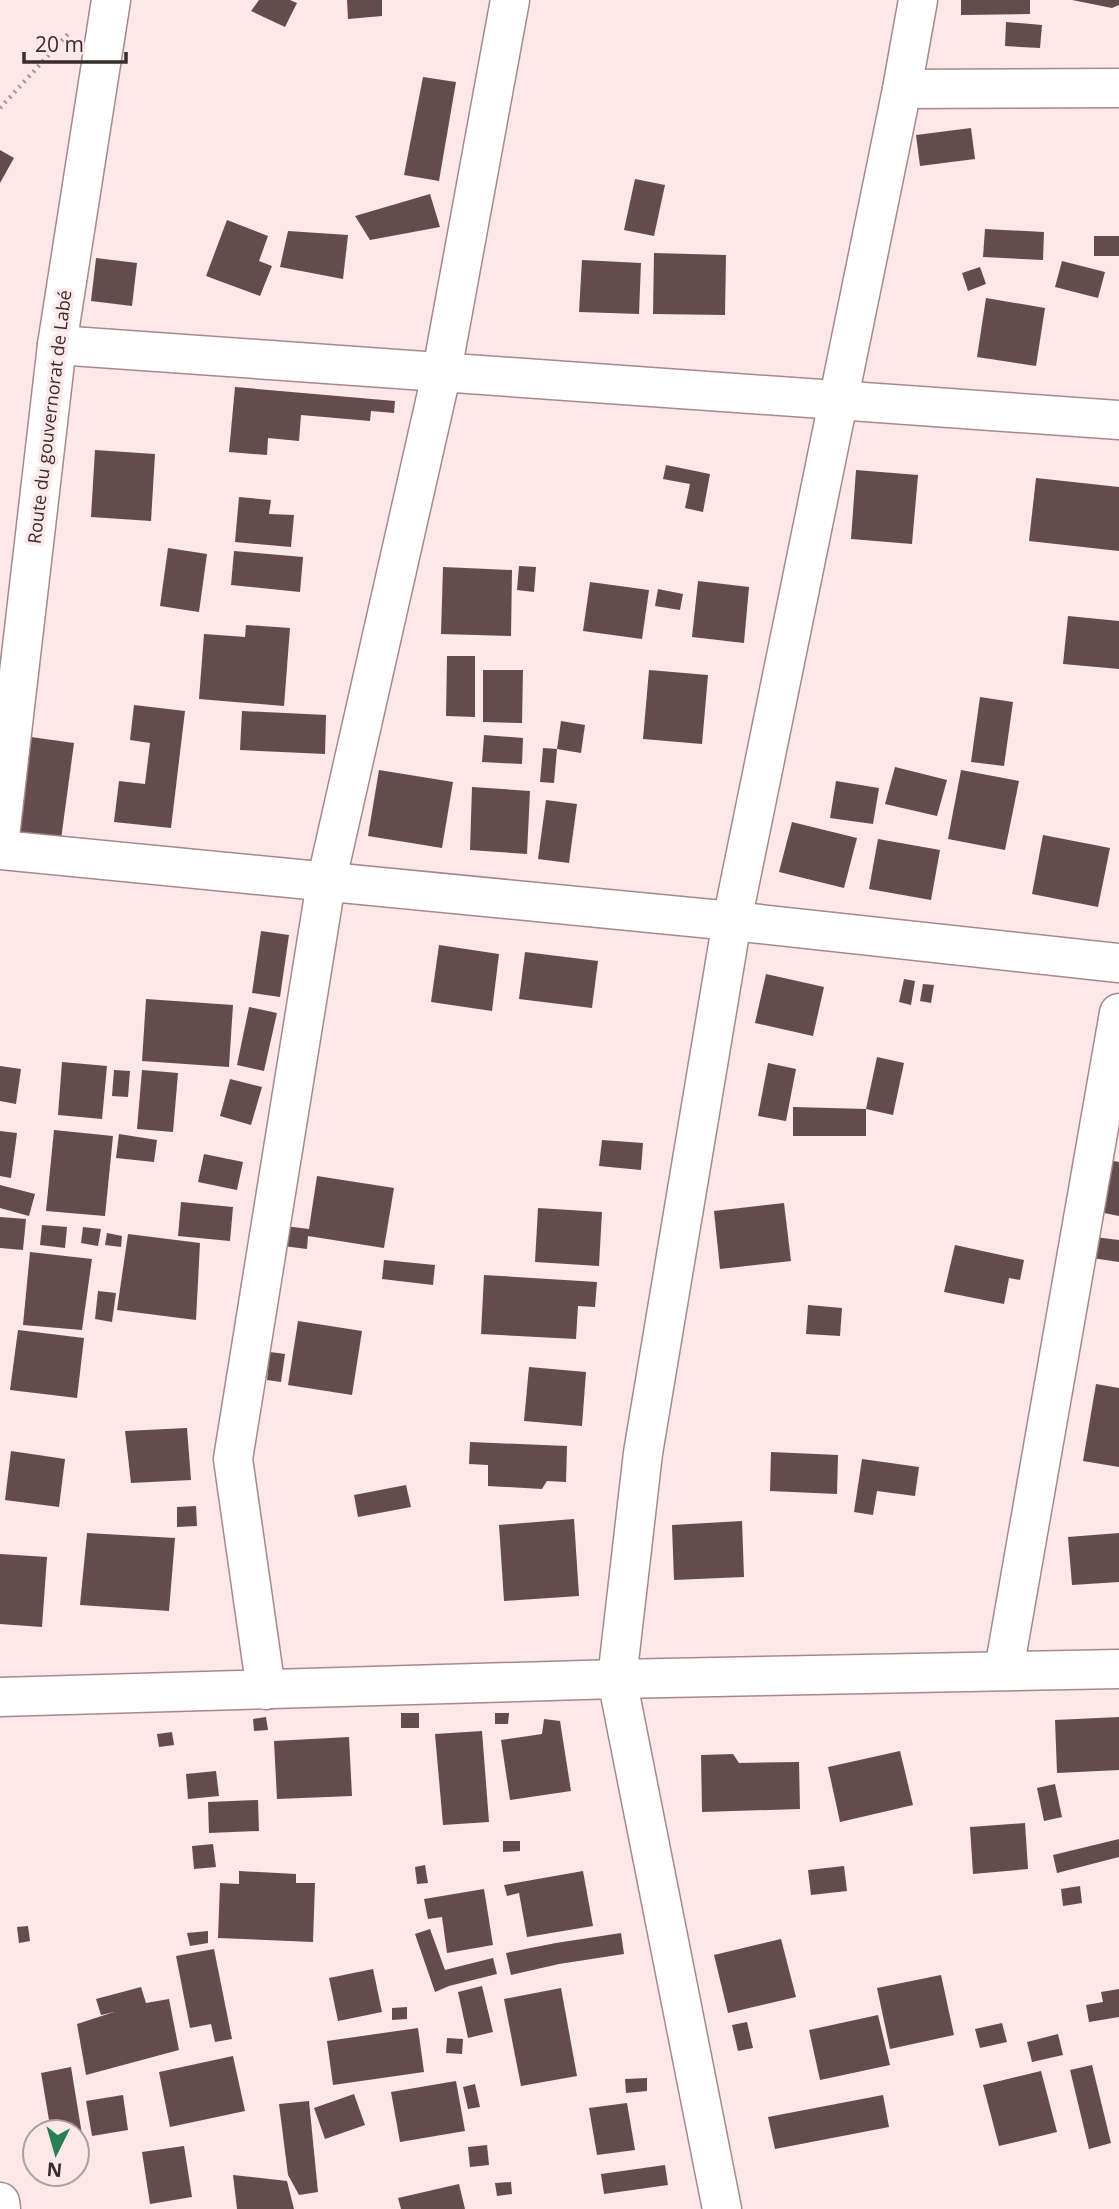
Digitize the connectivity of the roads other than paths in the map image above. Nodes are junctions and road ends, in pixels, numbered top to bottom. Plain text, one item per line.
1 (111, 0) edge
2 (510, 0) edge
3 (918, 0) edge
4 (902, 89) junction
5 (1119, 89) edge
6 (57, 345) junction
7 (442, 372) junction
8 (838, 400) junction
9 (1119, 420) edge
10 (11, 638) edge
11 (0, 836) edge
12 (0, 850) edge
13 (326, 883) junction
14 (732, 921) junction
15 (1119, 962) edge
16 (1119, 1013) edge
17 (1119, 1669) edge
18 (1004, 1670) junction
19 (617, 1679) junction
20 (266, 1690) junction
21 (0, 1697) edge
22 (0, 2202) edge
23 (1, 2209) edge
24 (722, 2209) edge

1 - 6 street, Route du gouvernorat de Labé
2 - 7 street
3 - 4 street
4 - 5 street
4 - 8 street
6 - 7 street
6 - 10 street, Route du gouvernorat de Labé
7 - 8 street
7 - 13 street
8 - 9 street
8 - 14 street
10 - 11 street, Route du gouvernorat de Labé
12 - 13 street
13 - 14 street
13 - 20 street
14 - 15 street
14 - 19 street
16 - 18 street
17 - 18 street
18 - 19 street
19 - 20 street
19 - 24 street
20 - 21 street
22 - 23 street

